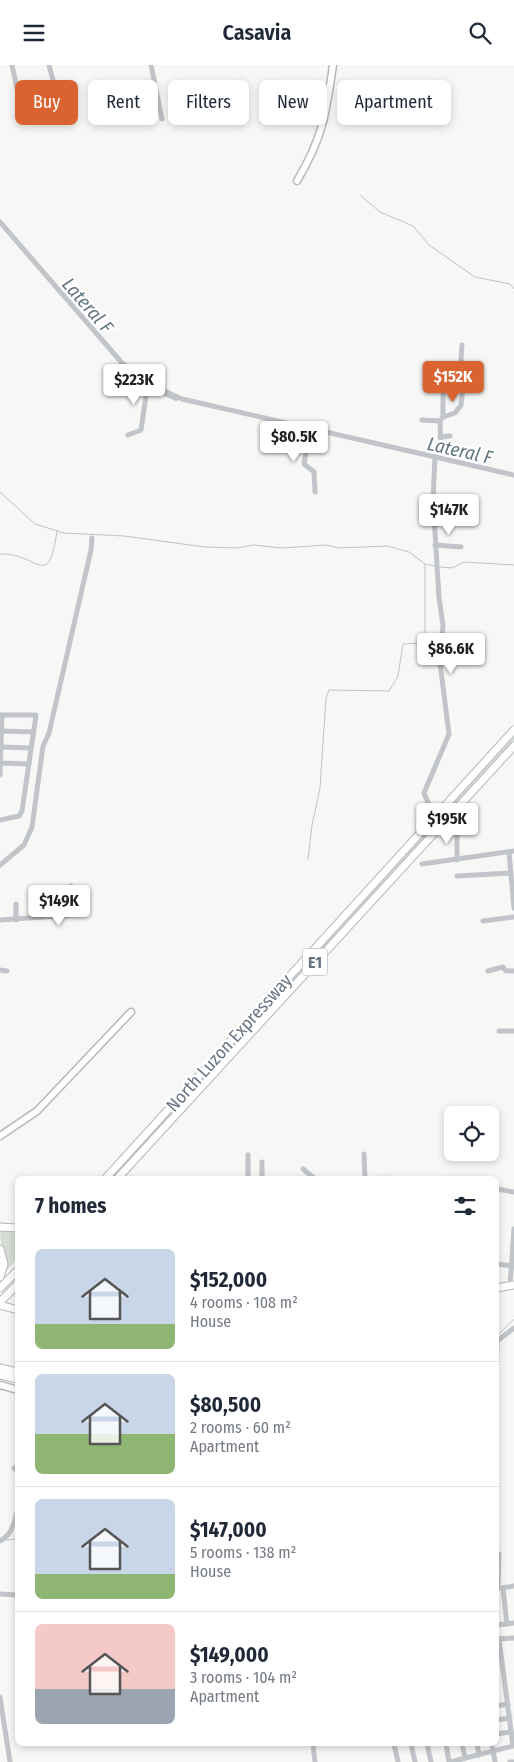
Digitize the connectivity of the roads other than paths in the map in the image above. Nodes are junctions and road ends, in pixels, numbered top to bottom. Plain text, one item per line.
1 (12, 65) edge
2 (50, 65) edge
3 (151, 65) edge
4 (333, 65) edge
5 (15, 80) edge
6 (53, 80) dead end
7 (162, 119) dead end
8 (297, 181) dead end
9 (0, 222) edge
10 (462, 345) dead end
11 (148, 384) junction
12 (443, 390) dead end
13 (422, 419) dead end
14 (442, 419) junction
15 (310, 430) junction
16 (128, 435) dead end
17 (450, 436) dead end
18 (440, 437) junction
19 (435, 457) junction
20 (514, 475) edge
21 (315, 492) dead end
22 (92, 538) dead end
23 (435, 545) junction
24 (461, 547) dead end
25 (1, 715) edge
26 (2, 731) junction
27 (514, 731) edge
28 (34, 732) junction
29 (514, 746) edge
30 (1, 747) junction
31 (31, 748) junction
32 (0, 763) edge
33 (29, 764) junction
34 (0, 775) edge
35 (0, 820) edge
36 (511, 851) edge
37 (457, 860) junction
38 (422, 864) dead end
39 (0, 865) edge
40 (510, 873) junction
41 (457, 877) dead end
42 (71, 886) dead end
43 (16, 904) dead end
44 (514, 908) edge
45 (514, 917) edge
46 (16, 920) junction
47 (0, 921) edge
48 (483, 921) dead end
49 (0, 970) edge
50 (7, 971) dead end
51 (488, 971) dead end
52 (514, 971) edge
53 (131, 1012) dead end
54 (499, 1031) dead end
55 (514, 1031) edge
56 (0, 1136) edge
57 (248, 1155) dead end
58 (364, 1155) dead end
59 (262, 1162) dead end
60 (303, 1169) dead end
61 (108, 1176) edge
62 (120, 1176) edge
63 (248, 1176) edge
64 (262, 1176) edge
65 (311, 1176) edge
66 (365, 1176) edge
67 (499, 1189) edge
68 (514, 1192) edge
69 (0, 1227) edge
70 (15, 1228) edge
71 (514, 1229) edge
72 (0, 1249) edge
73 (499, 1264) edge
74 (512, 1266) edge
75 (15, 1273) edge
76 (0, 1277) edge
77 (512, 1285) edge
78 (15, 1287) edge
79 (499, 1287) edge
80 (0, 1288) edge
81 (0, 1303) edge
82 (14, 1309) edge
83 (514, 1328) edge
84 (499, 1340) edge
85 (0, 1368) edge
86 (0, 1375) edge
87 (15, 1376) edge
88 (15, 1376) edge
89 (0, 1385) edge
90 (15, 1389) edge
91 (15, 1520) edge
92 (0, 1541) edge
93 (514, 1586) edge
94 (499, 1588) edge
95 (0, 1594) edge
96 (15, 1595) edge
97 (514, 1623) edge
98 (507, 1624) junction
99 (499, 1625) edge
100 (514, 1638) edge
101 (499, 1639) edge
102 (499, 1646) edge
103 (514, 1646) edge
104 (0, 1697) edge
105 (508, 1704) junction
106 (499, 1706) edge
107 (511, 1711) edge
108 (510, 1718) junction
109 (499, 1720) edge
110 (512, 1732) junction
111 (499, 1734) edge
112 (313, 1746) edge
113 (394, 1746) edge
114 (411, 1746) edge
115 (428, 1746) edge
116 (446, 1746) edge
117 (462, 1746) edge
118 (477, 1746) edge
119 (493, 1746) edge
120 (513, 1746) edge
121 (494, 1750) junction
122 (479, 1755) junction
123 (465, 1758) junction
124 (457, 1761) edge
125 (10, 1762) edge
126 (315, 1762) edge
127 (398, 1762) edge
128 (415, 1762) edge
129 (431, 1762) edge
130 (450, 1762) edge
131 (495, 1762) edge
132 (510, 1762) edge
133 (514, 1762) edge

1 - 5 street
2 - 6 street
3 - 7 street
4 - 8 main road
9 - 11 street
10 - 14 street
11 - 15 street
11 - 16 street
12 - 14 street
13 - 14 street
14 - 18 street
15 - 19 street
15 - 21 street
17 - 18 street
18 - 19 street
19 - 20 street
19 - 23 street
22 - 39 street
23 - 24 street
23 - 37 street, bridge
25 - 26 street
25 - 28 street
26 - 28 street
26 - 30 street
27 - 61 highway, North Luzon Expressway / E1
28 - 31 street
29 - 62 highway, North Luzon Expressway / E1
30 - 31 street
30 - 32 street
31 - 33 street
32 - 33 street
32 - 34 street
33 - 35 street
36 - 37 street
36 - 40 street
37 - 38 street
40 - 41 street
40 - 44 street
42 - 46 street
43 - 46 street
45 - 48 street
46 - 47 street
49 - 50 street
51 - 52 street
53 - 56 main road
54 - 55 street
57 - 63 street
58 - 66 street
59 - 64 street
60 - 65 street
67 - 68 street
69 - 70 highway
71 - 74 street
72 - 76 highway
73 - 74 street
74 - 77 street
75 - 80 highway
77 - 79 highway
78 - 81 highway
81 - 82 highway
83 - 84 street
85 - 87 highway
86 - 88 highway
89 - 90 main road
91 - 92 street
93 - 94 street
94 - 98 street
95 - 96 street
97 - 98 street
98 - 99 street
100 - 101 street
100 - 103 street
102 - 105 street
104 - 125 street
105 - 106 street
105 - 107 street
107 - 108 street
108 - 109 street
108 - 110 street
110 - 111 street
110 - 120 street
112 - 126 street
113 - 127 street
114 - 128 street
115 - 129 street
116 - 130 street
117 - 123 street
118 - 122 street
119 - 121 street
120 - 121 street
121 - 122 street
121 - 131 street
122 - 123 street
123 - 124 street
124 - 130 street
132 - 133 street

